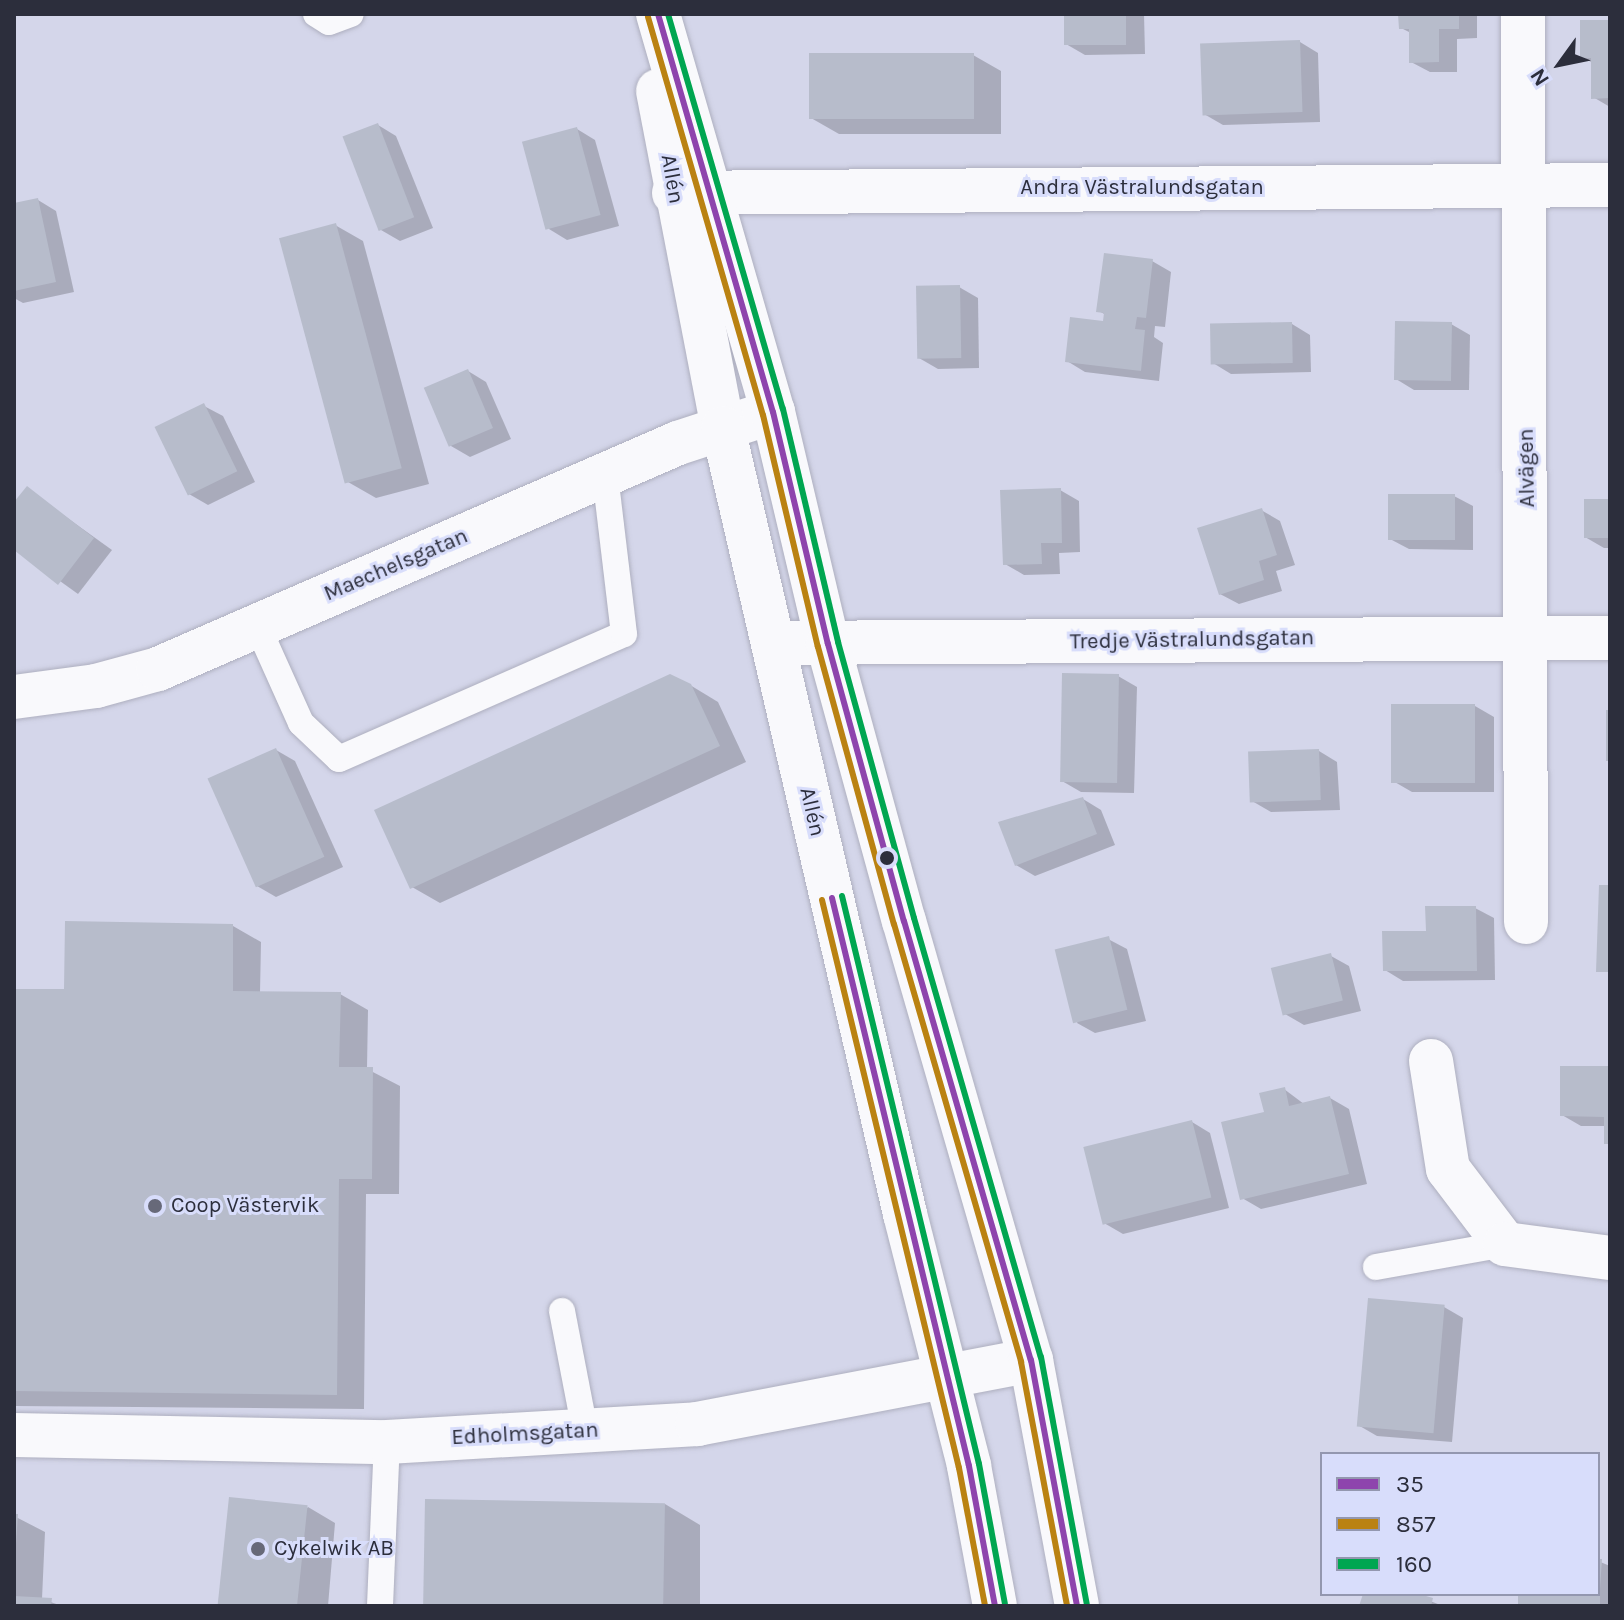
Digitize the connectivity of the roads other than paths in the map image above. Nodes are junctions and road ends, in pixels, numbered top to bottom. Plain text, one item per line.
1 (316, 14) edge
2 (351, 14) edge
3 (645, 14) edge
4 (658, 14) edge
5 (1523, 14) edge
6 (1610, 185) edge
7 (1524, 186) junction
8 (693, 192) junction
9 (773, 412) junction
10 (723, 428) junction
11 (605, 475) junction
12 (257, 625) junction
13 (1529, 636) junction
14 (1610, 638) edge
15 (774, 643) junction
16 (828, 644) junction
17 (14, 697) edge
18 (1526, 922) dead end
19 (1431, 1061) dead end
20 (1505, 1244) junction
21 (1610, 1258) edge
22 (1376, 1267) dead end
23 (562, 1311) dead end
24 (1031, 1360) junction
25 (947, 1378) junction
26 (585, 1430) junction
27 (14, 1435) edge
28 (387, 1442) junction
29 (380, 1606) edge
30 (995, 1606) edge
31 (1077, 1606) edge

1 - 2 lane
3 - 8 street, Allén
4 - 8 street, Allén
5 - 7 street, Alvägen
6 - 7 street, Andra Västralundsgatan
7 - 8 street, Andra Västralundsgatan
7 - 13 street, Alvägen
8 - 9 street, Allén
8 - 10 street, Allén
9 - 10 street, Maechelsgatan
9 - 16 street, Allén
10 - 11 street, Maechelsgatan
10 - 15 street, Allén
11 - 12 street, Maechelsgatan
11 - 12 lane
12 - 17 street, Maechelsgatan
13 - 14 street, Tredje Västralundsgatan
13 - 16 street, Tredje Västralundsgatan
13 - 18 street, Alvägen
15 - 16 street, Tredje Västralundsgatan
15 - 25 street, Allén
16 - 24 street, Allén
19 - 20 street
20 - 21 street
20 - 22 lane
23 - 26 lane
24 - 25 street, Edholmsgatan
24 - 31 street, Allén
25 - 26 street, Edholmsgatan
25 - 30 street, Allén
26 - 28 street, Edholmsgatan
27 - 28 street, Edholmsgatan
28 - 29 lane

